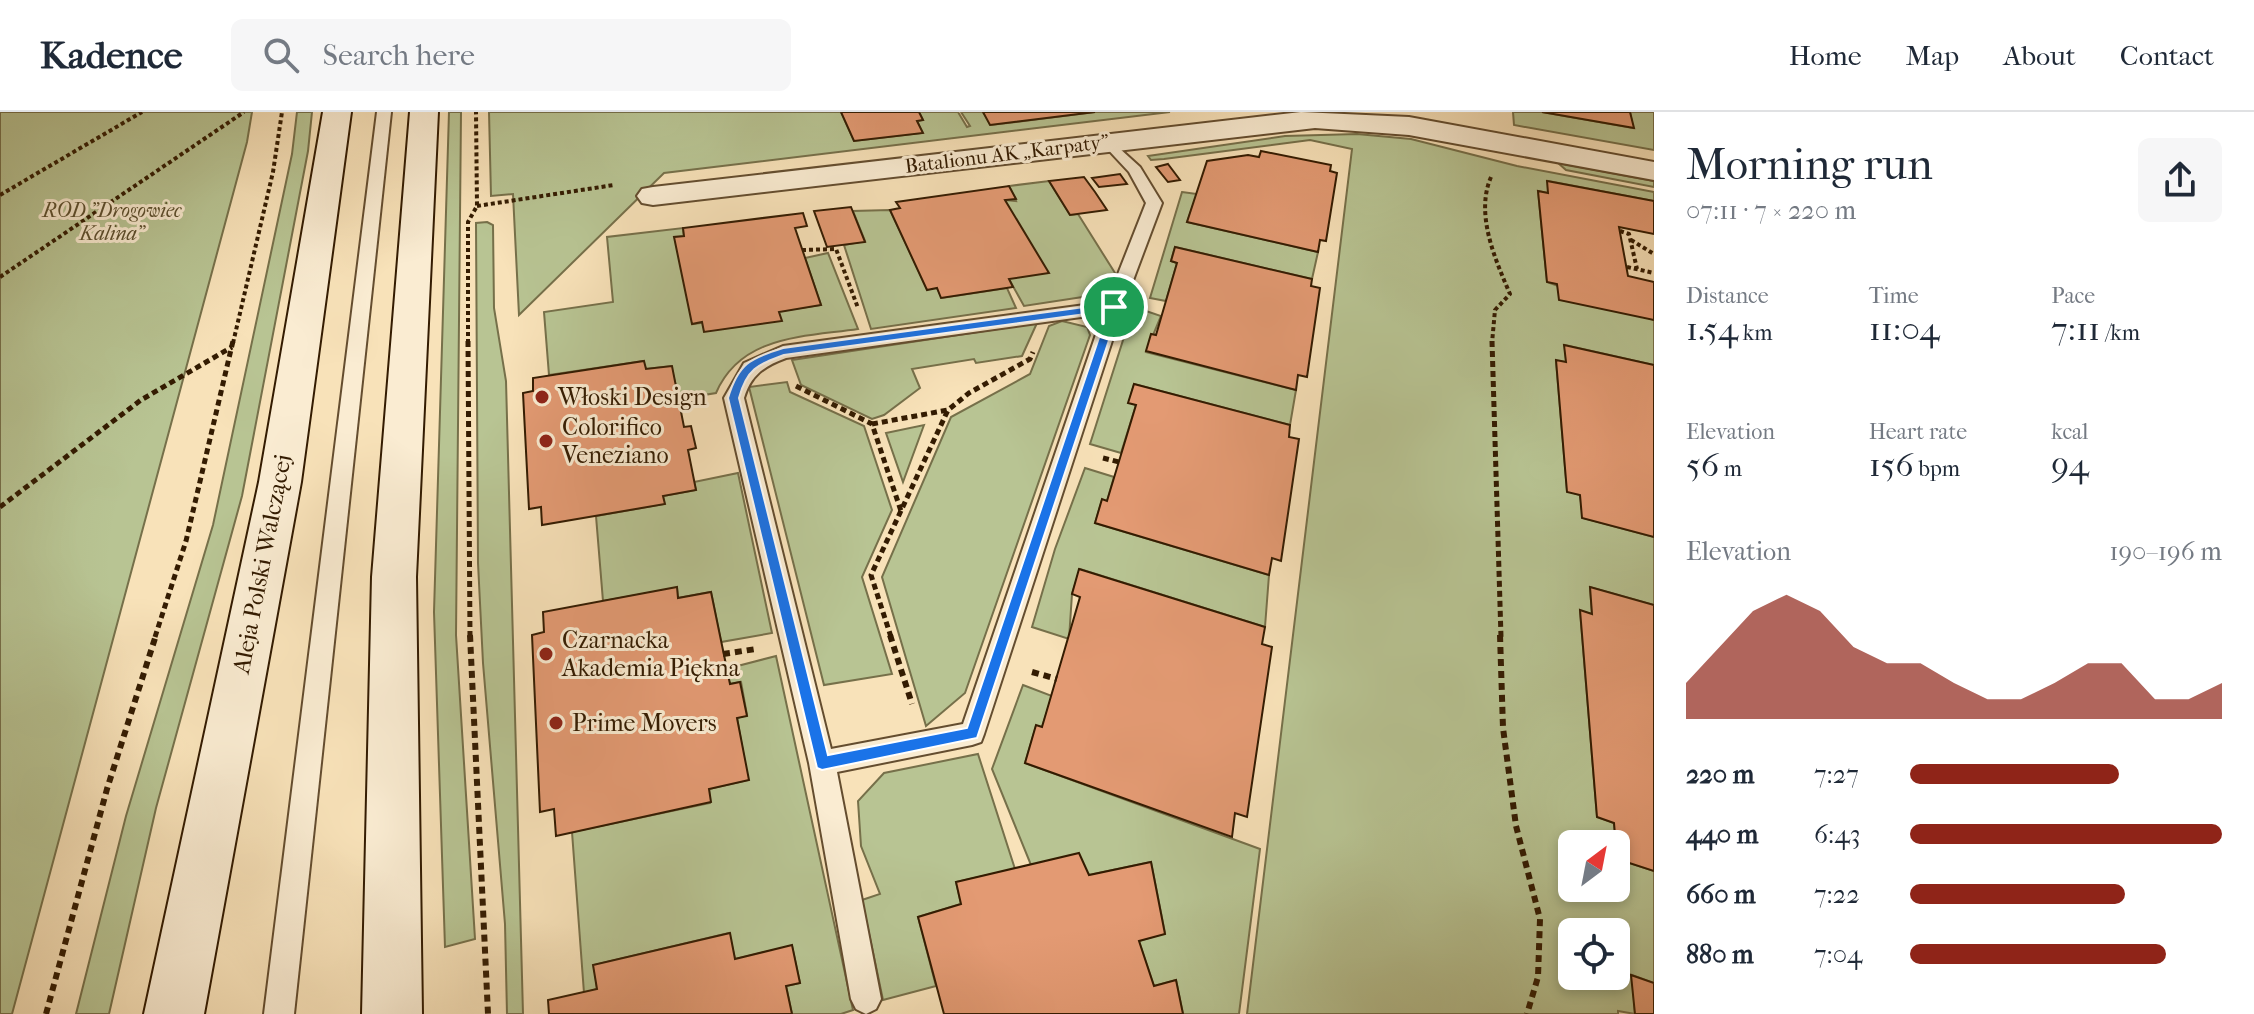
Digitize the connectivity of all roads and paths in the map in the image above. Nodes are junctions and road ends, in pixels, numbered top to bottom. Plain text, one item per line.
1 (142, 112) edge
2 (244, 112) edge
3 (282, 112) edge
4 (337, 112) edge
5 (384, 112) edge
6 (424, 112) edge
7 (476, 112) edge
8 (1410, 119) edge
9 (1460, 124) edge
10 (1108, 142) junction
11 (1499, 171) dead end
12 (1654, 171) edge
13 (620, 184) dead end
14 (0, 195) edge
15 (653, 196) dead end
16 (477, 206) junction
17 (1620, 231) dead end
18 (1630, 239) junction
19 (802, 250) dead end
20 (1654, 254) edge
21 (1627, 267) dead end
22 (1637, 269) junction
23 (1654, 273) edge
24 (0, 277) edge
25 (1114, 307) junction
26 (1049, 313) junction
27 (869, 339) junction
28 (232, 347) junction
29 (783, 352) junction
30 (948, 410) junction
31 (872, 424) junction
32 (0, 507) edge
33 (901, 511) junction
34 (925, 743) junction
35 (822, 763) junction
36 (866, 999) dead end
37 (46, 1014) edge
38 (174, 1014) edge
39 (279, 1014) edge
40 (392, 1014) edge
41 (488, 1014) edge
42 (1527, 1014) edge

1 - 14 path
2 - 24 path
3 - 28 path
4 - 38 main road, Aleja Polski Walczącej
5 - 39 lane
6 - 40 main road
7 - 16 path
8 - 9 main road, Batalionu AK „Karpaty”
8 - 10 main road, Batalionu AK „Karpaty”
9 - 12 main road, Batalionu AK „Karpaty”
10 - 15 main road, Batalionu AK „Karpaty”
10 - 25 lane
11 - 42 path
13 - 16 path
16 - 41 path
17 - 18 path
18 - 20 path
18 - 22 path
19 - 27 path
21 - 22 path
22 - 23 path
25 - 26 lane
25 - 34 lane
26 - 27 lane
26 - 30 path
27 - 29 lane
28 - 32 path
28 - 37 path
29 - 31 path
29 - 35 lane
30 - 31 path
30 - 33 path
31 - 33 path
33 - 34 path
34 - 35 lane
35 - 36 lane

